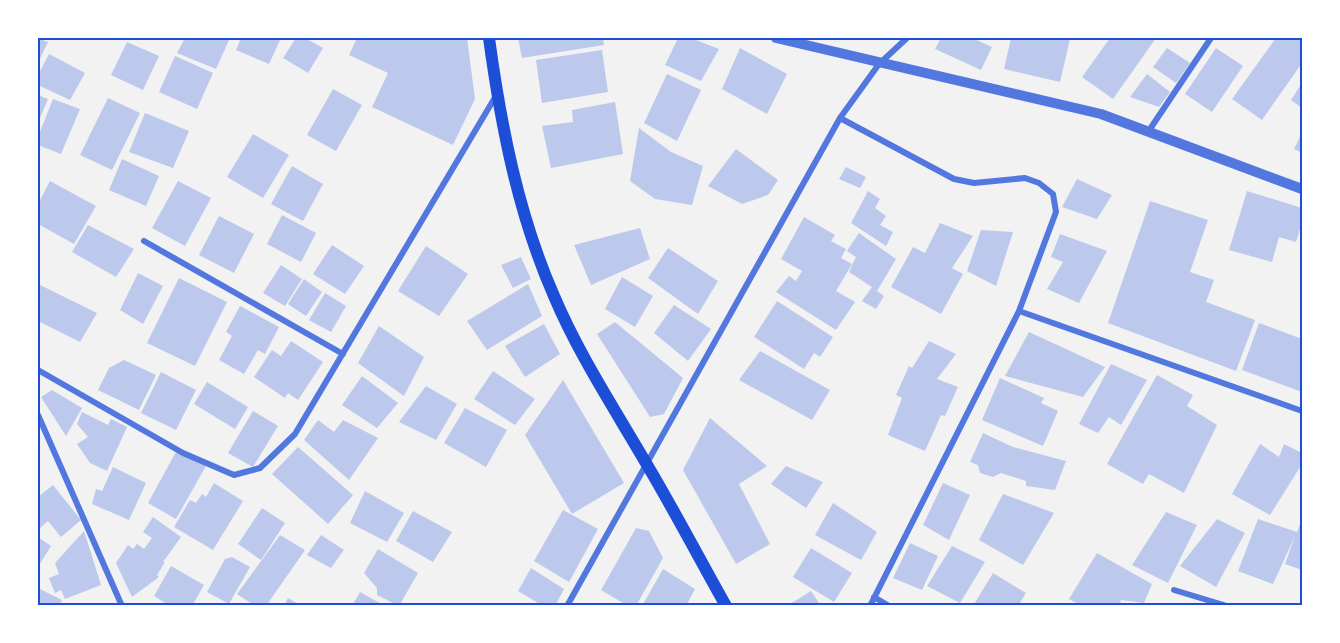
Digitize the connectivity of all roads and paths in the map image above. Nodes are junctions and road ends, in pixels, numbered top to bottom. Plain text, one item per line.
1 (489, 38) edge
2 (776, 38) edge
3 (907, 38) edge
4 (1211, 38) edge
5 (879, 64) junction
6 (497, 93) junction
7 (840, 118) junction
8 (1148, 133) junction
9 (1302, 189) edge
10 (144, 241) dead end
11 (1019, 311) junction
12 (343, 354) junction
13 (38, 370) edge
14 (1302, 411) edge
15 (38, 415) edge
16 (646, 463) junction
17 (1174, 590) dead end
18 (874, 597) junction
19 (122, 606) edge
20 (567, 606) edge
21 (726, 606) edge
22 (870, 606) edge
23 (889, 606) edge
24 (1227, 606) edge

1 - 6 main road
2 - 5 street
3 - 5 street
4 - 8 street
5 - 7 street
5 - 8 street
6 - 12 street
6 - 16 main road
7 - 11 street
7 - 16 street
8 - 9 street
10 - 12 street
11 - 14 street
11 - 18 street
12 - 13 street
15 - 19 street
16 - 20 street
16 - 21 main road
17 - 24 street
18 - 22 street
18 - 23 street

